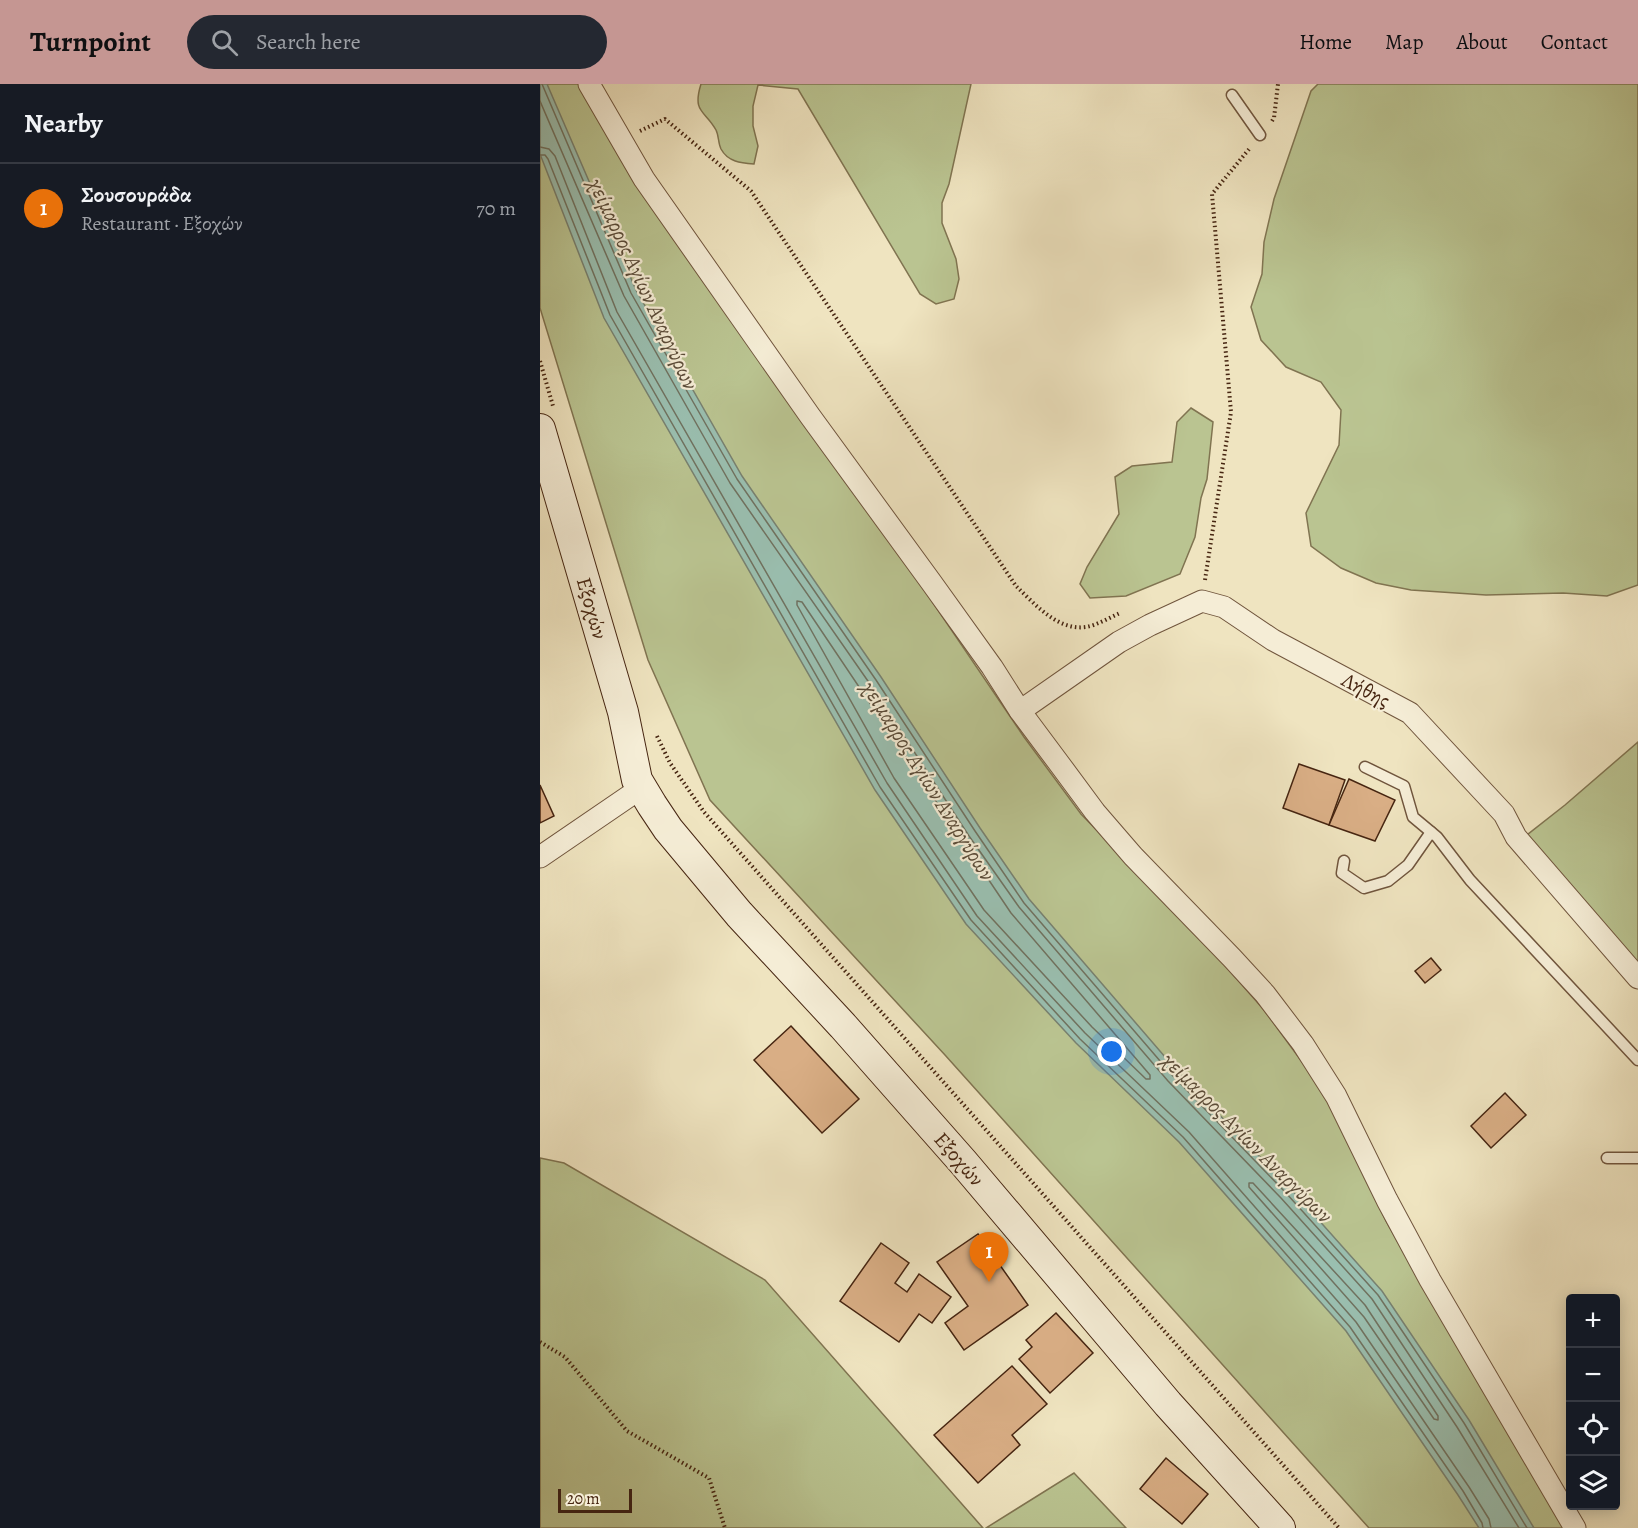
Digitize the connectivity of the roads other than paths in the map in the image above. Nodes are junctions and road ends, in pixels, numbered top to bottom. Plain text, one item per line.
1 (589, 84) edge
2 (1232, 95) dead end
3 (1260, 135) road end
4 (548, 422) edge
5 (1020, 711) junction
6 (1365, 767) dead end
7 (641, 788) junction
8 (1431, 832) junction
9 (540, 857) edge
10 (1344, 861) dead end
11 (1638, 978) edge
12 (1638, 1060) edge
13 (1607, 1158) dead end
14 (1638, 1158) edge
15 (1280, 1528) edge
16 (1575, 1528) edge

1 - 5 street
2 - 3 lane
4 - 7 main road, Εξοχών
5 - 11 street, Λήθης
5 - 16 street
6 - 8 lane
7 - 9 street
7 - 15 main road, Εξοχών
8 - 10 lane
8 - 12 lane
13 - 14 lane

